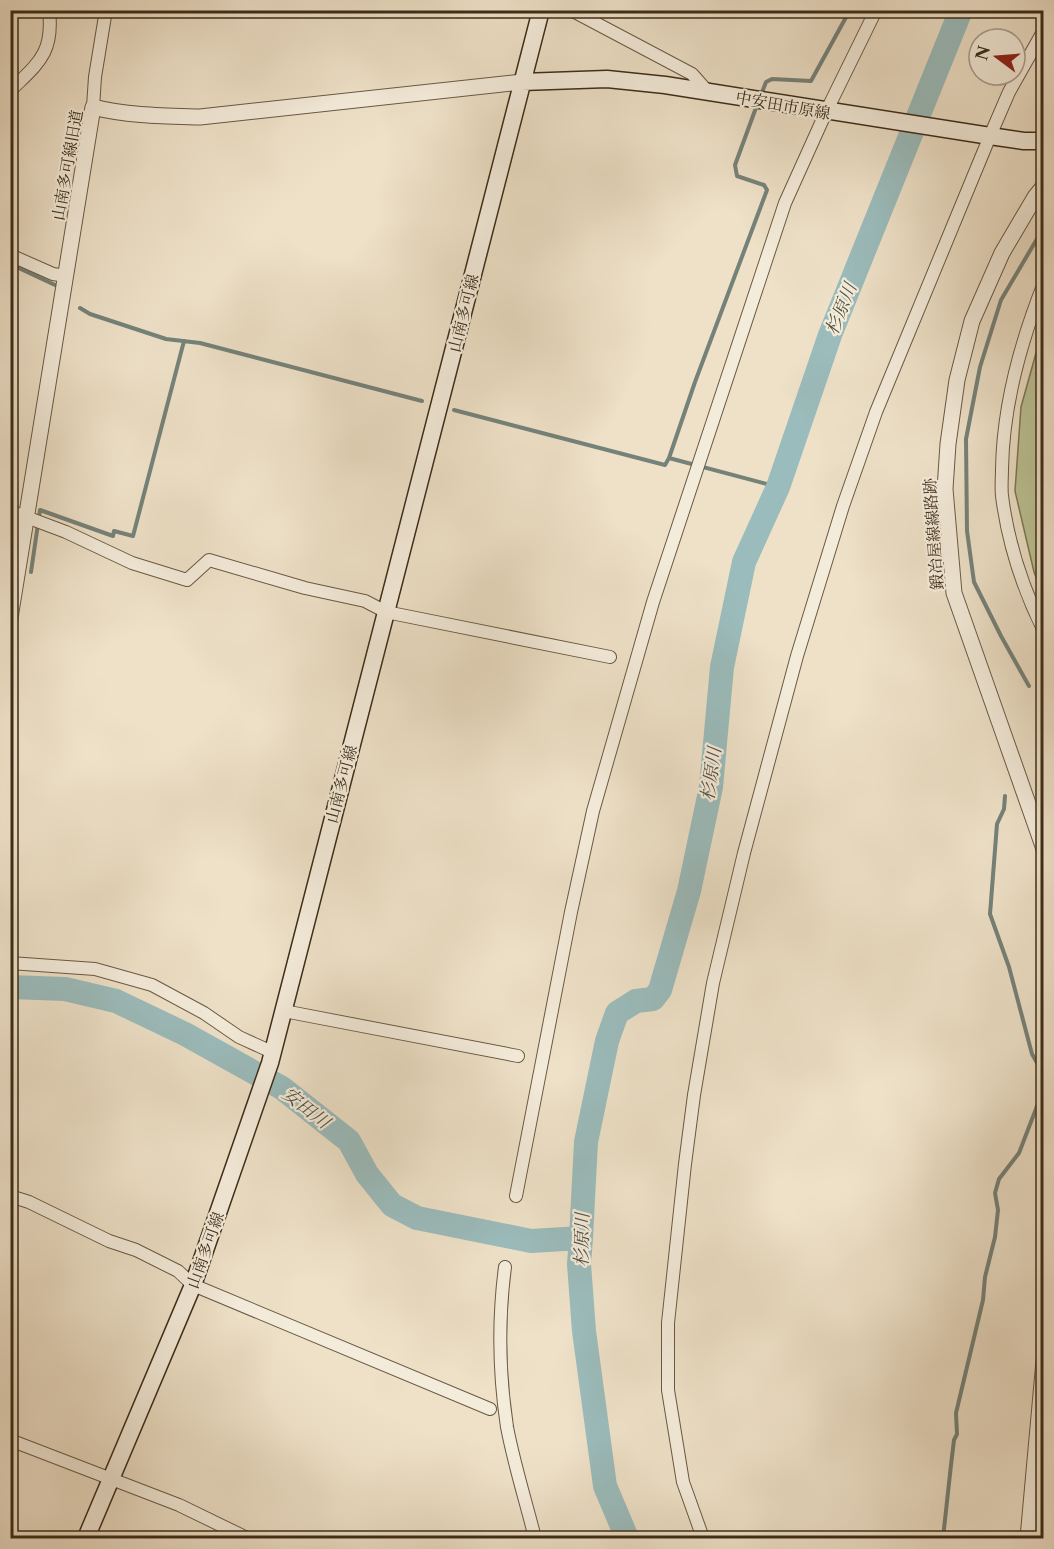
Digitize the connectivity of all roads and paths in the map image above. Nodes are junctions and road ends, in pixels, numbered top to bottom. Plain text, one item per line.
1 (49, 10) edge
2 (106, 10) edge
3 (541, 10) edge
4 (571, 10) edge
5 (876, 10) edge
6 (1044, 30) edge
7 (522, 82) junction
8 (10, 91) edge
9 (708, 92) junction
10 (93, 107) junction
11 (829, 113) junction
12 (985, 136) junction
13 (1044, 141) edge
14 (1044, 186) edge
15 (10, 255) edge
16 (66, 276) junction
17 (1044, 283) edge
18 (10, 511) edge
19 (27, 516) junction
20 (386, 612) junction
21 (10, 618) edge
22 (1044, 631) edge
23 (610, 657) dead end
24 (1044, 849) edge
25 (10, 963) edge
26 (284, 1006) junction
27 (518, 1056) dead end
28 (271, 1058) junction
29 (10, 1196) edge
30 (516, 1196) dead end
31 (506, 1268) dead end
32 (193, 1285) junction
33 (1044, 1361) edge
34 (490, 1408) dead end
35 (10, 1440) edge
36 (111, 1479) junction
37 (86, 1539) edge
38 (248, 1539) edge
39 (535, 1539) edge
40 (703, 1539) edge
41 (1029, 1539) edge

1 - 8 street
2 - 10 street
3 - 7 main road, 山南多可線
4 - 9 street
5 - 11 street
6 - 12 street
7 - 9 main road, 中安田市原線
7 - 10 street, 山南多可線旧道
7 - 20 main road, 山南多可線
9 - 11 main road, 中安田市原線
10 - 16 street, 山南多可線旧道
11 - 12 main road, 中安田市原線
11 - 30 street
12 - 13 main road, 中安田市原線
12 - 40 street
14 - 24 street, 鍛冶屋線線路跡
15 - 16 street
16 - 19 street, 山南多可線旧道
17 - 22 street
18 - 19 street
19 - 20 street
19 - 21 street, 山南多可線旧道
20 - 23 street
20 - 26 main road, 山南多可線
25 - 28 street
26 - 27 street
26 - 28 main road, 山南多可線
28 - 32 main road, 山南多可線
29 - 32 street
31 - 39 street
32 - 34 street
32 - 36 main road, 山南多可線
33 - 41 street
35 - 36 street
36 - 37 main road, 山南多可線
36 - 38 street

